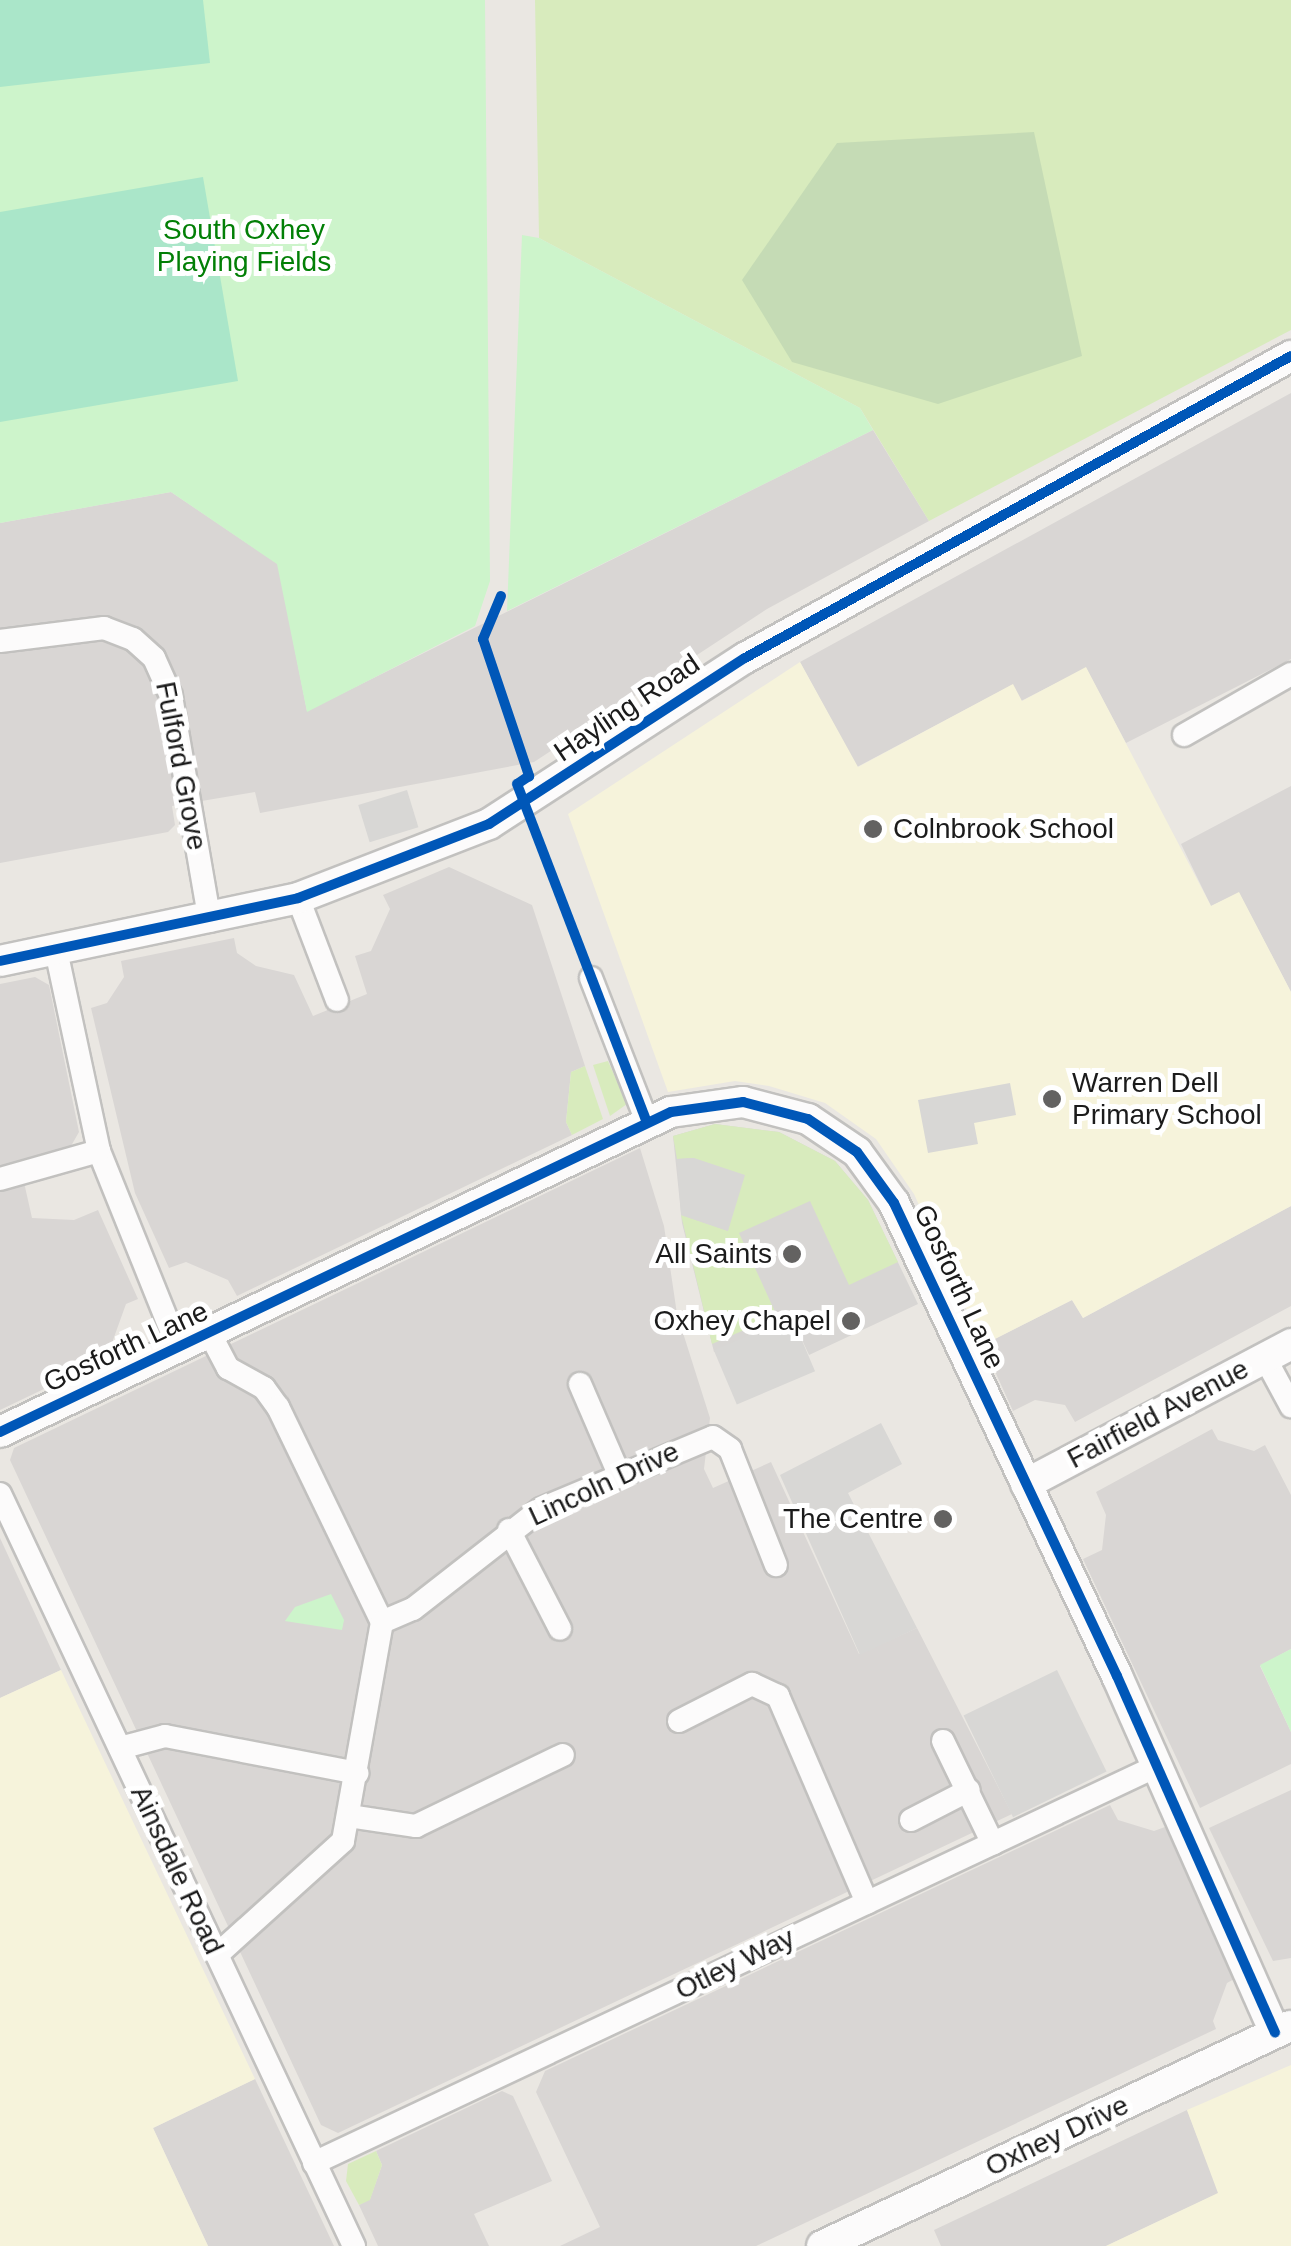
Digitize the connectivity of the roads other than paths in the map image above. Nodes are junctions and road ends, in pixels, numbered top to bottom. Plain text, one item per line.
1 (1291, 356) edge
2 (0, 642) edge
3 (1291, 674) edge
4 (1184, 735) dead end
5 (298, 898) junction
6 (210, 921) junction
7 (56, 951) junction
8 (0, 961) edge
9 (591, 978) dead end
10 (337, 1000) dead end
11 (646, 1122) junction
12 (99, 1151) junction
13 (0, 1178) edge
14 (209, 1332) junction
15 (178, 1348) junction
16 (1278, 1351) edge
17 (580, 1384) dead end
18 (1291, 1406) edge
19 (0, 1432) edge
20 (619, 1474) junction
21 (1026, 1484) junction
22 (0, 1494) edge
23 (509, 1530) junction
24 (776, 1564) dead end
25 (382, 1622) junction
26 (560, 1628) dead end
27 (680, 1721) dead end
28 (943, 1741) dead end
29 (120, 1748) junction
30 (563, 1755) dead end
31 (1157, 1766) junction
32 (357, 1773) junction
33 (969, 1790) junction
34 (349, 1816) junction
35 (911, 1820) dead end
36 (993, 1844) junction
37 (867, 1903) junction
38 (217, 1955) junction
39 (1283, 2030) edge
40 (314, 2163) junction
41 (862, 2238) edge
42 (354, 2246) edge
43 (822, 2246) edge

1 - 5 street, Hayling Road
2 - 6 street, Fulford Grove
3 - 4 street
5 - 6 street, Hayling Road
5 - 10 street
6 - 7 street, Hayling Road
7 - 8 street, Hayling Road
7 - 12 street
9 - 11 street
11 - 14 street, Gosforth Lane
11 - 21 street, Gosforth Lane
12 - 13 street
12 - 15 street
14 - 15 street, Gosforth Lane
14 - 25 street
15 - 19 street, Gosforth Lane
16 - 18 street
16 - 21 street, Fairfield Avenue
17 - 20 street
20 - 23 street, Lincoln Drive
20 - 24 street, Lincoln Drive
21 - 31 street, Gosforth Lane
22 - 29 street, Ainsdale Road
23 - 25 street, Lincoln Drive
23 - 26 street
25 - 32 street
27 - 37 street
28 - 33 street
29 - 32 street
29 - 38 street, Ainsdale Road
30 - 34 street
31 - 36 street, Otley Way
31 - 39 street, Gosforth Lane
32 - 34 street
33 - 35 street
33 - 36 street
34 - 38 street
36 - 37 street, Otley Way
37 - 40 street, Otley Way
38 - 40 street, Ainsdale Road
39 - 41 street, Oxhey Drive
40 - 42 street, Ainsdale Road
41 - 43 street, Oxhey Drive

